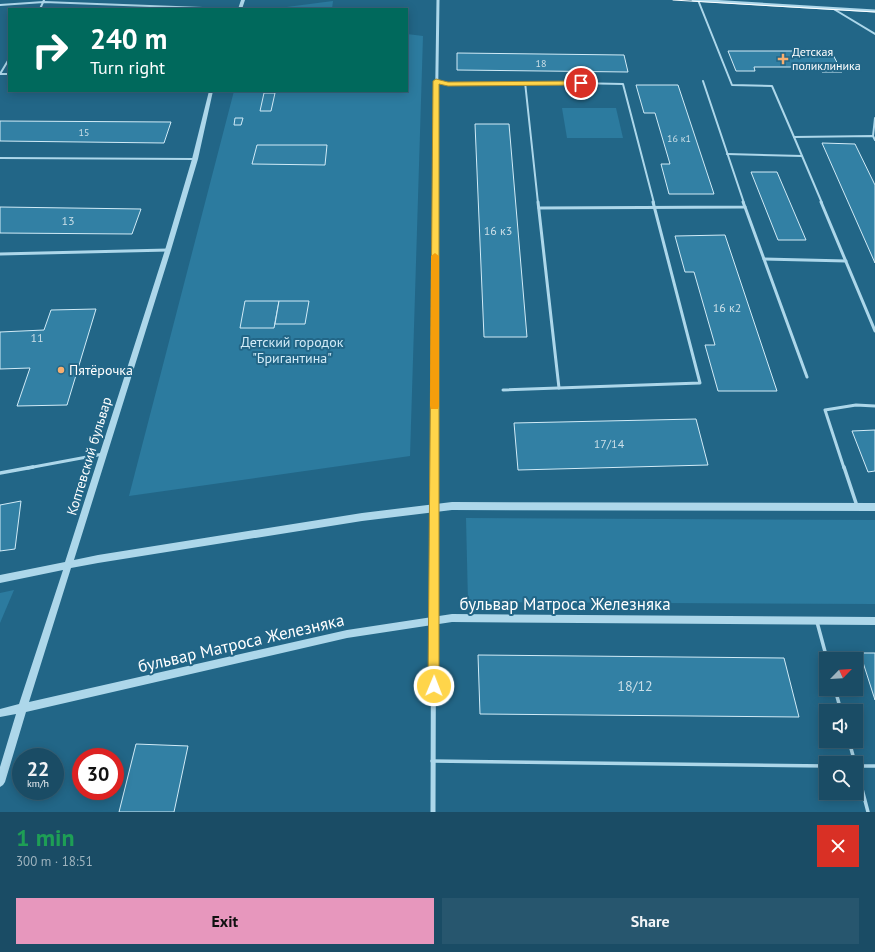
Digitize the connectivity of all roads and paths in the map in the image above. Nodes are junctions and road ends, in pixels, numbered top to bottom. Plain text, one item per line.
1 (438, 0) edge
2 (693, 0) edge
3 (698, 0) edge
4 (764, 0) edge
5 (44, 1) edge
6 (767, 4) junction
7 (0, 5) edge
8 (206, 8) edge
9 (832, 8) junction
10 (875, 11) edge
11 (875, 34) edge
12 (8, 61) edge
13 (0, 74) edge
14 (436, 81) junction
15 (703, 81) dead end
16 (525, 82) junction
17 (211, 92) edge
18 (875, 118) edge
19 (873, 136) junction
20 (794, 137) junction
21 (875, 140) edge
22 (727, 154) junction
23 (802, 156) junction
24 (0, 158) edge
25 (195, 159) junction
26 (745, 207) junction
27 (539, 208) junction
28 (655, 208) junction
29 (168, 250) junction
30 (0, 254) edge
31 (764, 259) junction
32 (846, 261) junction
33 (875, 331) edge
34 (807, 377) dead end
35 (559, 388) junction
36 (503, 390) dead end
37 (875, 406) edge
38 (103, 454) junction
39 (0, 473) edge
40 (857, 506) junction
41 (875, 507) edge
42 (433, 508) junction
43 (68, 566) junction
44 (0, 579) edge
45 (434, 620) junction
46 (816, 621) junction
47 (875, 621) edge
48 (825, 652) edge
49 (23, 709) junction
50 (0, 713) edge
51 (432, 761) junction
52 (819, 766) edge
53 (863, 766) edge
54 (875, 766) edge
55 (0, 782) edge
56 (863, 793) edge
57 (433, 812) edge
58 (868, 812) edge

1 - 14 street
2 - 3 street
3 - 6 street
3 - 20 lane
4 - 6 lane
5 - 7 lane
5 - 8 lane
6 - 9 street
9 - 10 street
9 - 11 lane
12 - 13 lane
14 - 16 lane
14 - 42 street
15 - 22 lane
16 - 27 lane
16 - 28 lane
17 - 25 street, Коптевский бульвар
18 - 19 lane
19 - 20 lane
19 - 21 lane
20 - 23 lane
22 - 23 lane
22 - 26 lane
23 - 32 lane
24 - 25 lane
25 - 29 street, Коптевский бульвар
26 - 28 lane
26 - 31 lane
27 - 28 lane
27 - 35 lane
28 - 35 lane
29 - 30 lane
29 - 38 street, Коптевский бульвар
31 - 32 lane
31 - 34 lane
32 - 33 lane
35 - 36 lane
37 - 40 lane
38 - 39 lane
38 - 43 street, Коптевский бульвар
40 - 41 street
40 - 42 street
42 - 43 street
42 - 45 street
43 - 44 street
43 - 49 street, Коптевский бульвар
45 - 46 street, бульвар Матроса Железняка
45 - 49 street, бульвар Матроса Железняка
45 - 51 street
46 - 47 street, бульвар Матроса Железняка
46 - 48 lane
49 - 50 street, бульвар Матроса Железняка
49 - 55 street, Коптевский бульвар
51 - 52 lane
51 - 57 street
53 - 54 lane
56 - 58 lane

